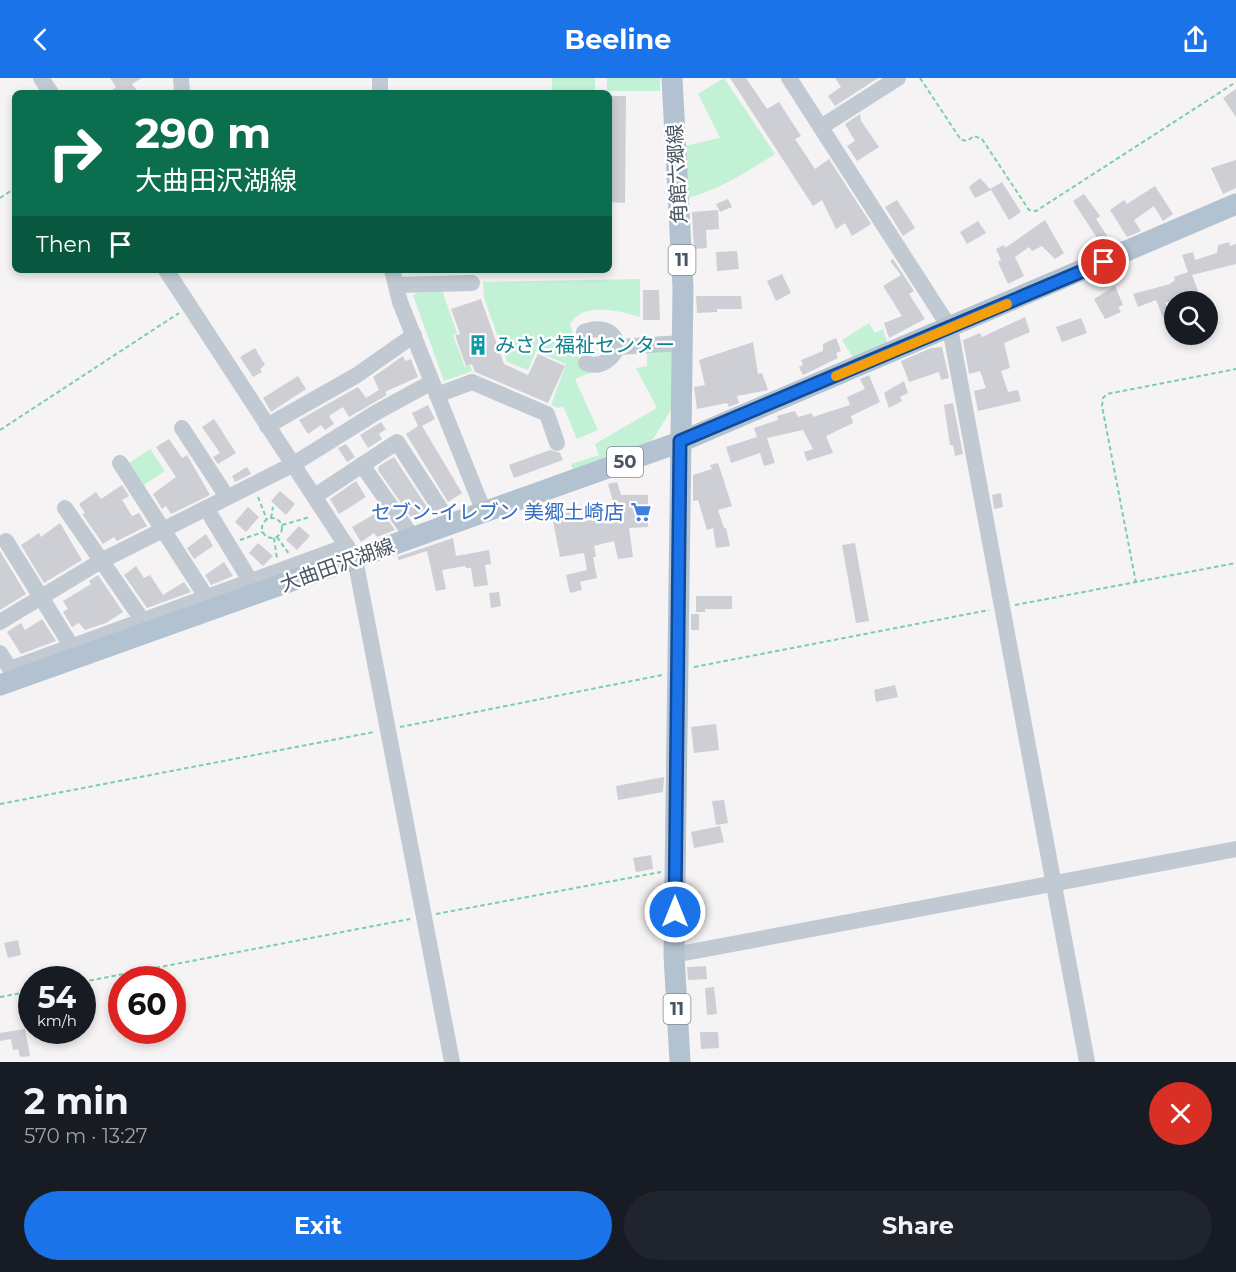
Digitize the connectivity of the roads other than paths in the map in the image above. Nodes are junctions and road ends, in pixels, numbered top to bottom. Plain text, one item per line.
1 (672, 78) edge
2 (789, 78) edge
3 (898, 78) edge
4 (821, 127) junction
5 (1236, 204) edge
6 (168, 273) edge
7 (394, 277) edge
8 (472, 283) dead end
9 (950, 328) junction
10 (584, 332) dead end
11 (414, 335) junction
12 (682, 342) junction
13 (618, 347) junction
14 (586, 363) dead end
15 (435, 388) junction
16 (267, 426) junction
17 (182, 428) dead end
18 (680, 441) junction
19 (557, 443) dead end
20 (120, 463) dead end
21 (292, 465) junction
22 (362, 465) junction
23 (315, 496) junction
24 (227, 497) junction
25 (65, 508) dead end
26 (206, 508) junction
27 (484, 512) junction
28 (451, 525) junction
29 (162, 530) junction
30 (413, 538) junction
31 (6, 541) dead end
32 (351, 553) junction
33 (101, 561) junction
34 (250, 582) junction
35 (42, 598) junction
36 (207, 598) junction
37 (143, 621) junction
38 (0, 622) edge
39 (72, 647) junction
40 (0, 653) edge
41 (9, 678) edge
42 (1236, 849) edge
43 (1052, 884) junction
44 (674, 955) junction
45 (452, 1062) edge
46 (680, 1062) edge
47 (1087, 1062) edge

1 - 12 main road, 角館六郷線 / 11
2 - 4 street
3 - 4 street
4 - 9 street
5 - 9 main road, 大曲田沢湖線 / 50
6 - 16 street
7 - 8 street
7 - 11 street
9 - 18 main road, 大曲田沢湖線 / 50
9 - 43 street
10 - 13 street
11 - 15 street
11 - 16 street
12 - 13 street
12 - 18 main road, 角館六郷線 / 11
13 - 14 street
15 - 19 street
15 - 21 street
15 - 27 street
16 - 21 street
17 - 24 street
18 - 27 main road, 大曲田沢湖線 / 50
18 - 44 main road, 角館六郷線 / 11
20 - 29 street
21 - 23 street
21 - 24 street
22 - 23 street
22 - 28 street
22 - 30 street
23 - 32 street
24 - 26 street
25 - 33 street
26 - 29 street
26 - 34 street
27 - 28 main road, 大曲田沢湖線 / 50
28 - 30 main road, 大曲田沢湖線 / 50
29 - 33 street
29 - 36 street
30 - 32 main road, 大曲田沢湖線 / 50
31 - 35 street
32 - 34 street
32 - 41 main road, 大曲田沢湖線 / 50
32 - 45 street
33 - 35 street
33 - 37 street
34 - 36 street
35 - 38 street
35 - 39 street
36 - 37 street
37 - 39 street
39 - 41 street
40 - 41 street
42 - 43 street
43 - 44 street
43 - 47 street
44 - 46 main road, 角館六郷線 / 11

